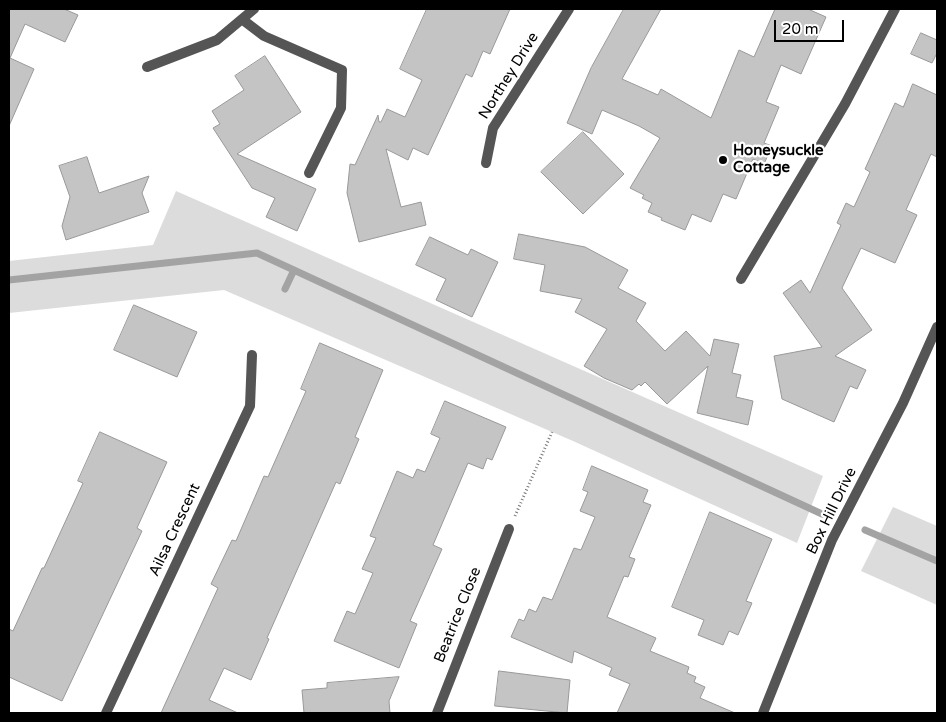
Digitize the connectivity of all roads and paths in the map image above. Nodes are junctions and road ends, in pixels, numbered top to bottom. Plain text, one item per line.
1 (254, 9) edge
2 (569, 9) edge
3 (895, 9) edge
4 (243, 20) junction
5 (147, 67) dead end
6 (486, 163) dead end
7 (310, 173) dead end
8 (741, 278) dead end
9 (937, 327) edge
10 (252, 355) dead end
11 (552, 432) dead end
12 (520, 504) dead end
13 (509, 529) dead end
14 (106, 713) edge
15 (437, 713) edge
16 (763, 713) edge

1 - 4 street
2 - 6 street, Northey Drive
3 - 8 street
4 - 5 street
4 - 7 street
9 - 16 street, Box Hill Drive
10 - 14 street, Ailsa Crescent
11 - 12 path
13 - 15 street, Beatrice Close

